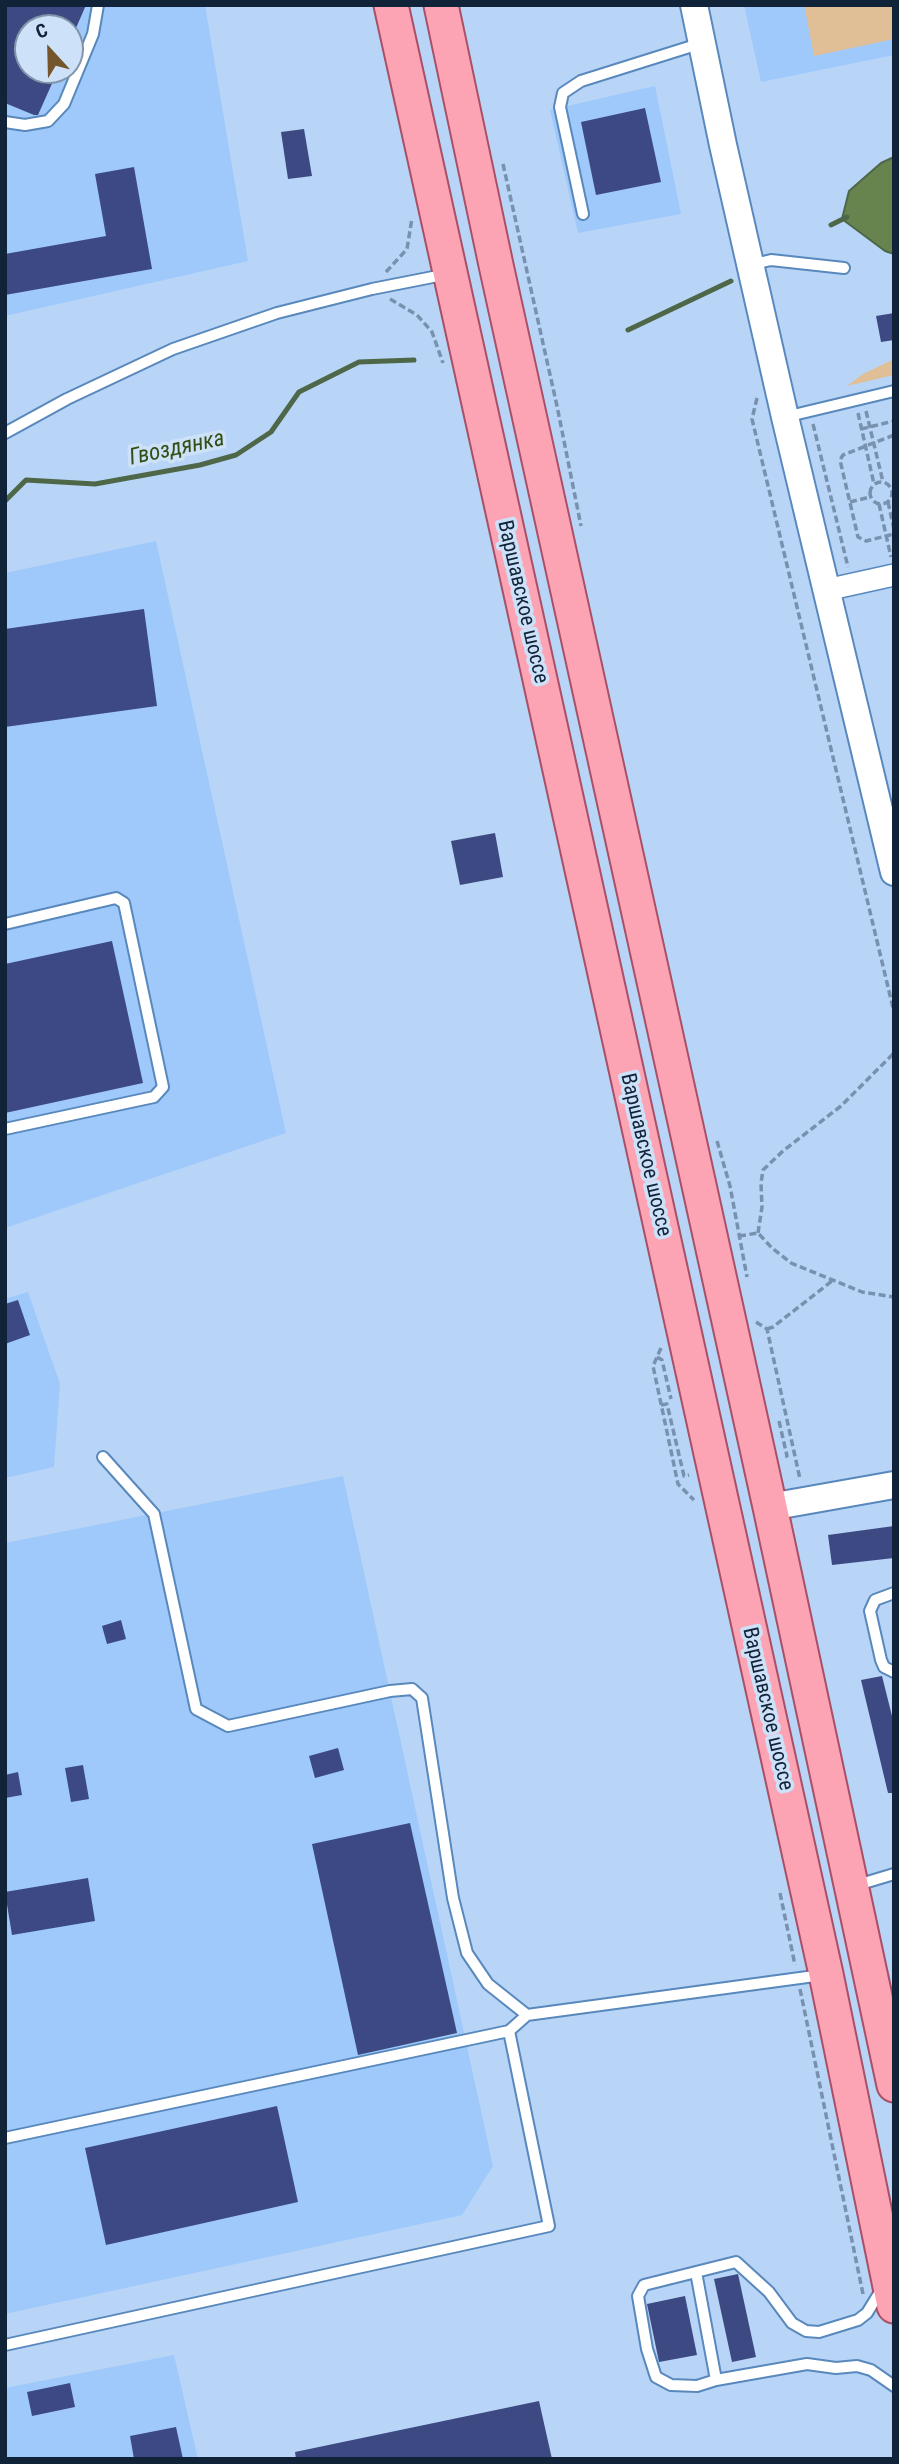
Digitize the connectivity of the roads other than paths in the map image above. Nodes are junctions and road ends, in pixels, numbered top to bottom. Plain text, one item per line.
1 (98, 5) edge
2 (391, 5) edge
3 (441, 5) edge
4 (694, 5) edge
5 (702, 43) junction
6 (5, 122) edge
7 (583, 214) dead end
8 (750, 265) junction
9 (844, 268) dead end
10 (449, 273) junction
11 (894, 391) edge
12 (785, 417) junction
13 (5, 433) edge
14 (894, 575) edge
15 (826, 590) junction
16 (894, 872) edge
17 (5, 924) edge
18 (5, 1129) edge
19 (103, 1457) dead end
20 (894, 1485) edge
21 (770, 1507) junction
22 (894, 1593) edge
23 (894, 1672) edge
24 (894, 1874) edge
25 (852, 1887) junction
26 (826, 1974) junction
27 (527, 2015) junction
28 (509, 2031) junction
29 (894, 2085) edge
30 (5, 2138) edge
31 (696, 2272) junction
32 (891, 2293) edge
33 (5, 2346) edge
34 (716, 2380) junction
35 (894, 2386) edge

1 - 6 lane
2 - 10 main road, Варшавское шоссе
3 - 21 main road
4 - 5 street
5 - 7 lane
5 - 8 street
8 - 9 lane
8 - 12 street
10 - 13 lane
10 - 26 main road, Варшавское шоссе
11 - 12 lane
12 - 15 street
14 - 15 street
15 - 16 street
17 - 18 lane
19 - 27 lane
20 - 21 street
21 - 25 main road
22 - 23 lane
24 - 25 lane
25 - 29 main road
26 - 27 lane
26 - 32 main road, Варшавское шоссе
27 - 28 lane
28 - 30 lane
28 - 33 lane
31 - 32 lane
31 - 34 lane
31 - 34 lane
34 - 35 lane

